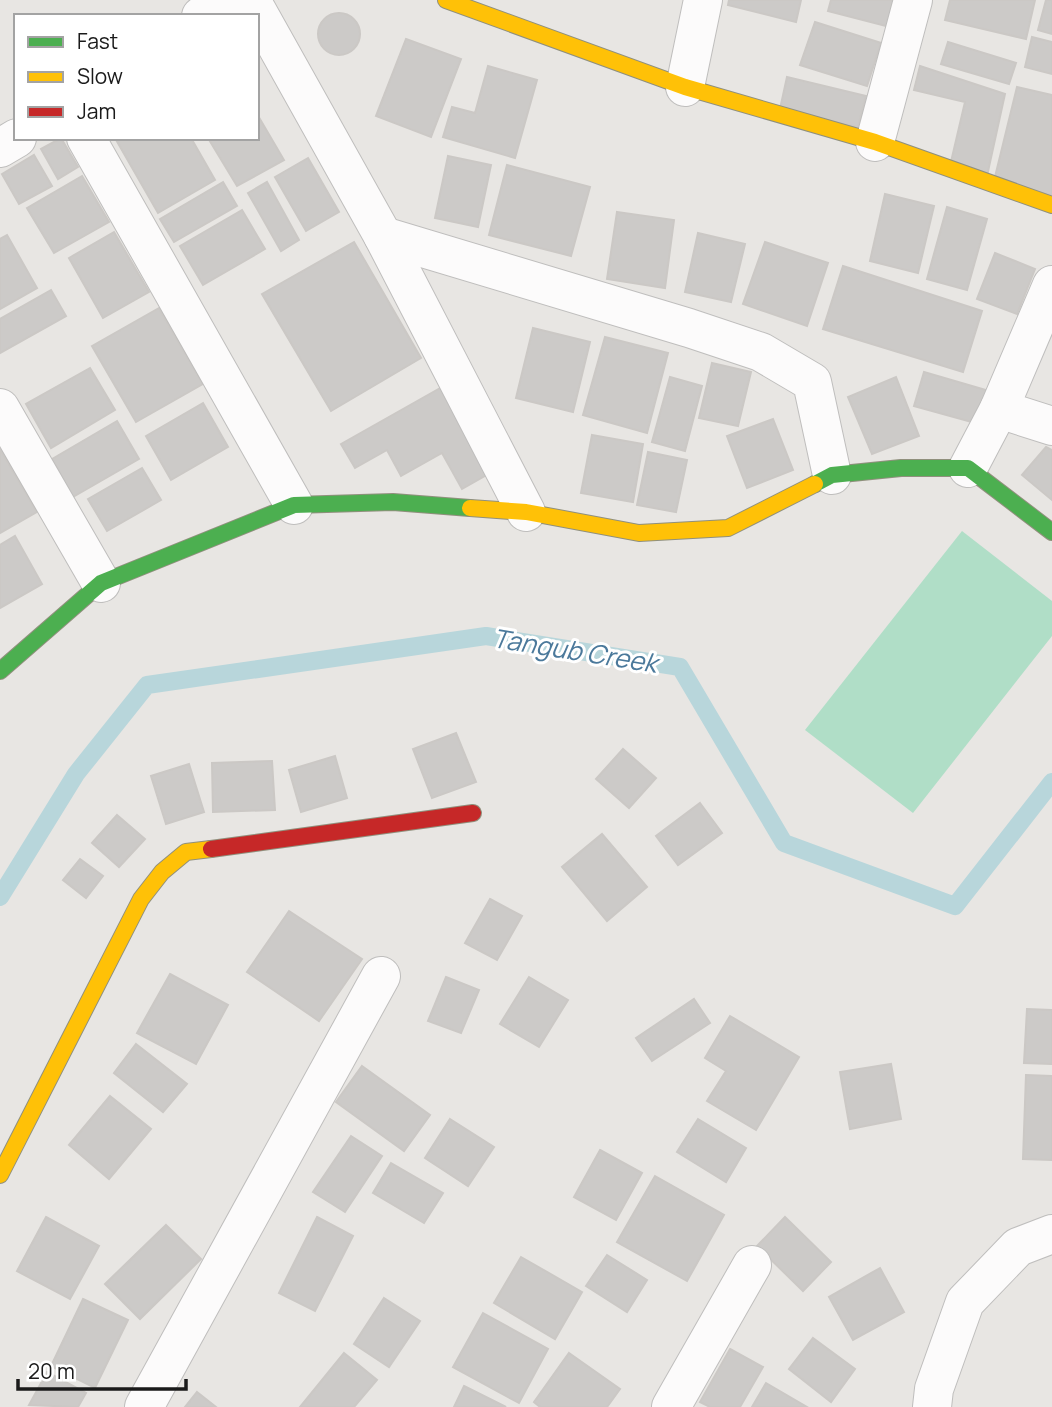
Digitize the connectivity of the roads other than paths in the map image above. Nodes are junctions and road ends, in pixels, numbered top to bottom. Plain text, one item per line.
1 (224, 0) edge
2 (446, 0) edge
3 (704, 0) edge
4 (913, 0) edge
5 (204, 14) edge
6 (259, 14) edge
7 (685, 87) junction
8 (87, 140) edge
9 (875, 142) junction
10 (1052, 205) edge
11 (383, 236) junction
12 (1052, 285) edge
13 (0, 408) edge
14 (999, 409) junction
15 (1052, 426) edge
16 (968, 468) junction
17 (832, 475) junction
18 (294, 505) junction
19 (526, 512) junction
20 (1052, 532) edge
21 (101, 583) junction
22 (0, 671) edge
23 (473, 813) dead end
24 (381, 976) dead end
25 (0, 1175) edge
26 (1052, 1234) edge
27 (752, 1265) dead end
28 (144, 1407) edge
29 (671, 1407) edge
30 (932, 1407) edge

1 - 5 street
2 - 7 street
3 - 7 street
4 - 9 street
6 - 11 street
7 - 9 street
8 - 18 street
9 - 10 street
11 - 17 street
11 - 19 street
12 - 14 street
13 - 21 street
14 - 15 street
14 - 16 street
16 - 17 street
16 - 20 street
17 - 19 street
18 - 19 street
18 - 21 street
21 - 22 street
23 - 25 street
24 - 28 street
26 - 30 street
27 - 29 street

